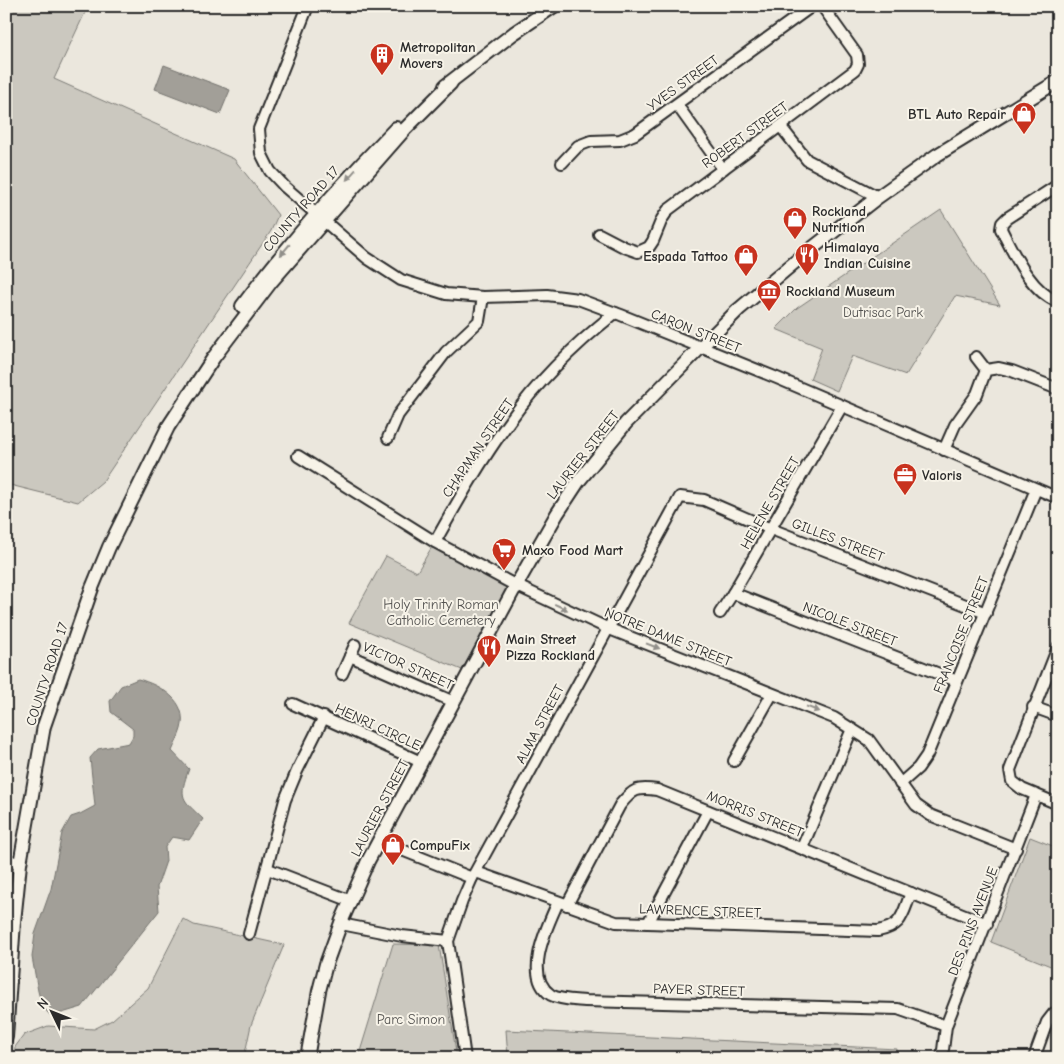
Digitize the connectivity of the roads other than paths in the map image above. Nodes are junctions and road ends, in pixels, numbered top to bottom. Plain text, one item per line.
1 (308, 6) edge
2 (554, 6) edge
3 (812, 6) edge
4 (822, 6) edge
5 (1058, 81) edge
6 (677, 105) junction
7 (781, 127) junction
8 (562, 163) dead end
9 (723, 169) junction
10 (1058, 185) edge
11 (878, 197) junction
12 (320, 217) junction
13 (599, 234) dead end
14 (483, 297) junction
15 (1058, 302) edge
16 (614, 313) junction
17 (700, 348) junction
18 (976, 357) dead end
19 (986, 370) junction
20 (1058, 389) edge
21 (842, 406) junction
22 (388, 438) dead end
23 (944, 450) junction
24 (298, 456) dead end
25 (1036, 488) junction
26 (680, 497) joint
27 (1058, 498) edge
28 (771, 529) junction
29 (435, 542) junction
30 (516, 586) junction
31 (733, 593) junction
32 (720, 613) dead end
33 (986, 613) junction
34 (608, 628) junction
35 (355, 645) dead end
36 (1058, 646) edge
37 (350, 656) junction
38 (342, 674) dead end
39 (957, 681) junction
40 (772, 694) junction
41 (454, 702) junction
42 (293, 704) dead end
43 (1033, 707) junction
44 (1058, 716) edge
45 (324, 717) junction
46 (852, 729) junction
47 (734, 761) dead end
48 (421, 762) junction
49 (900, 784) junction
50 (1036, 795) junction
51 (1058, 804) edge
52 (708, 811) junction
53 (397, 848) dead end
54 (802, 848) junction
55 (1016, 849) junction
56 (6, 859) edge
57 (20, 864) junction
58 (268, 869) junction
59 (474, 875) junction
60 (911, 893) junction
61 (350, 901) junction
62 (562, 903) junction
63 (648, 923) junction
64 (341, 924) junction
65 (987, 924) junction
66 (249, 934) dead end
67 (448, 941) junction
68 (1058, 1012) edge
69 (946, 1026) junction
70 (6, 1037) edge
71 (307, 1058) edge
72 (465, 1058) edge
73 (942, 1058) edge
74 (1034, 1058) edge

1 - 12 street, CARON STREET
2 - 12 main road, COUNTY ROAD 17
3 - 6 street, YVES STREET
4 - 7 street, ROBERT STREET
5 - 11 main road, LAURIER STREET
6 - 8 street, YVES STREET
6 - 9 street
7 - 9 street, ROBERT STREET
7 - 11 street
9 - 13 street, ROBERT STREET
10 - 15 street
11 - 17 main road, LAURIER STREET
12 - 14 street, CARON STREET
12 - 57 main road, COUNTY ROAD 17
14 - 16 street, CARON STREET
14 - 22 street
16 - 17 street, CARON STREET
16 - 29 street, CHAPMAN STREET
17 - 21 street, CARON STREET
17 - 30 main road, LAURIER STREET
18 - 19 street
19 - 20 street
19 - 23 street
21 - 23 street, CARON STREET
21 - 28 street, HELENE STREET
23 - 25 street, CARON STREET
24 - 29 street, NOTRE DAME STREET
25 - 27 street, CARON STREET
25 - 33 street, FRANCOISE STREET
26 - 28 street, GILLES STREET
26 - 34 street, ALMA STREET
28 - 31 street, HELENE STREET
28 - 33 street, GILLES STREET
29 - 30 street, NOTRE DAME STREET
30 -> 34 street, NOTRE DAME STREET
30 - 41 main road, LAURIER STREET
31 - 32 street, HELENE STREET
31 - 39 street, NICOLE STREET
33 - 39 street, FRANCOISE STREET
34 -> 40 street, NOTRE DAME STREET
34 - 59 street, ALMA STREET
35 - 37 street, VICTOR STREET
36 - 43 street
37 - 38 street, VICTOR STREET
37 - 41 street, VICTOR STREET
39 - 49 street, FRANCOISE STREET
40 -> 46 street, NOTRE DAME STREET
40 - 47 street
41 - 48 main road, LAURIER STREET
42 - 45 street, HENRI CIRCLE
43 - 44 street
43 - 50 street
45 - 48 street, HENRI CIRCLE
45 - 58 street, HENRI CIRCLE
46 - 49 street, NOTRE DAME STREET
46 - 54 street
48 - 61 main road, LAURIER STREET
49 - 55 street, NOTRE DAME STREET
50 - 51 street
50 - 55 street, DES PINS AVENUE
52 - 54 street, MORRIS STREET
52 - 62 street, MORRIS STREET
52 - 63 street
53 - 59 street, LAWRENCE STREET
54 - 60 street, MORRIS STREET
55 - 65 street, DES PINS AVENUE
56 - 57 street
57 - 70 main road, COUNTY ROAD 17
58 - 61 street
58 - 66 street, HENRI CIRCLE
59 - 62 street, LAWRENCE STREET
59 - 67 street, ALMA STREET
60 - 63 street, LAWRENCE STREET
60 - 65 street, MORRIS STREET
61 - 64 main road, LAURIER STREET
62 - 63 street, LAWRENCE STREET
62 - 69 street, PAYER STREET
64 - 67 street
64 - 71 main road, LAURIER STREET
65 - 69 street, DES PINS AVENUE
67 - 72 street
68 - 74 street
69 - 73 street, DES PINS AVENUE

